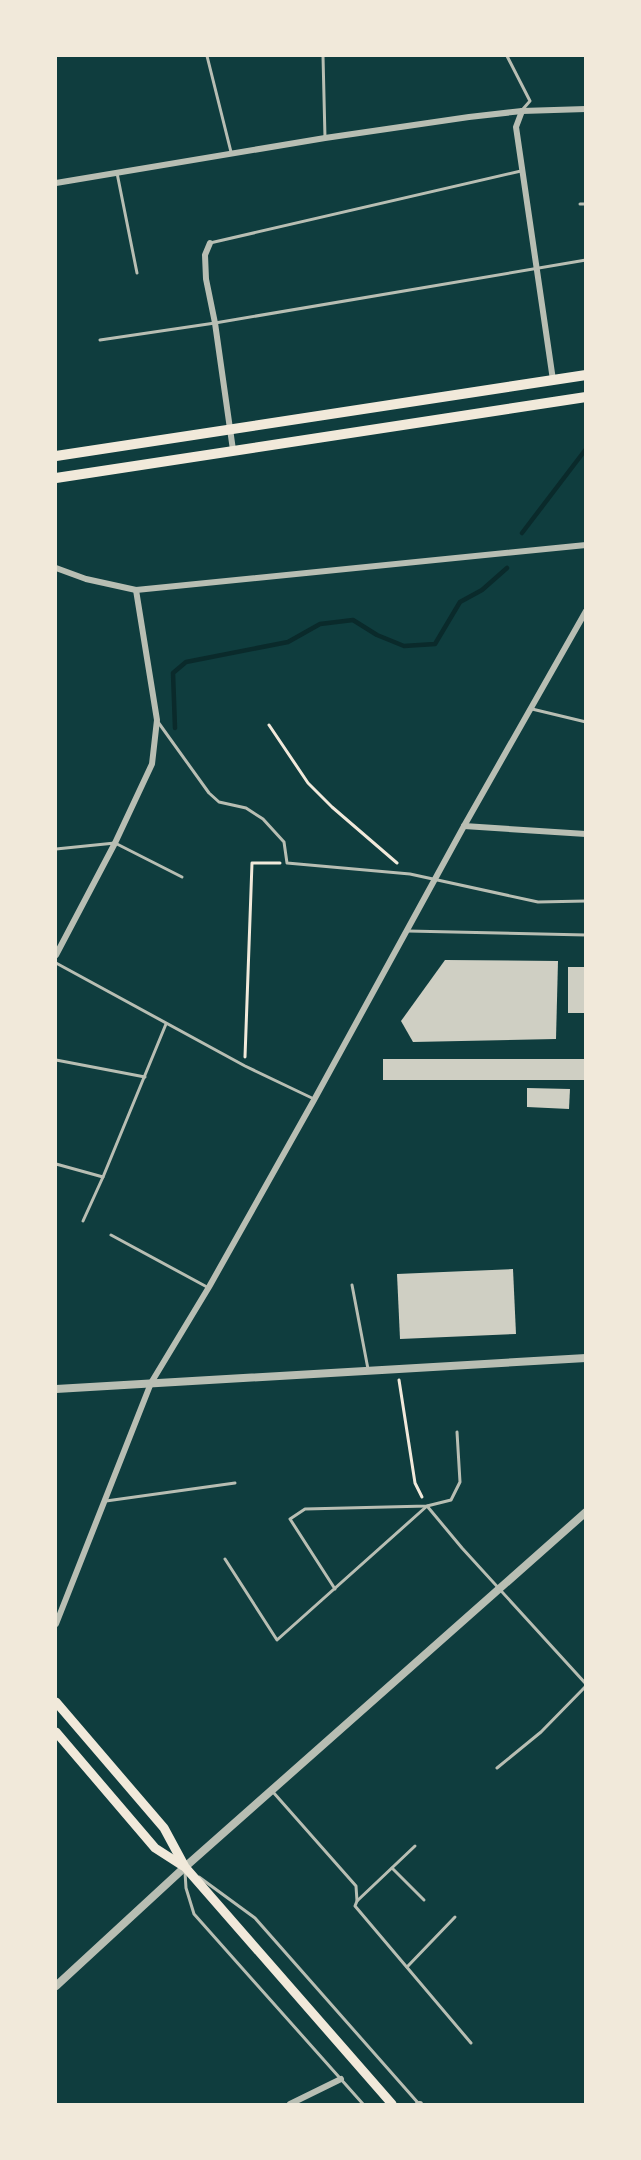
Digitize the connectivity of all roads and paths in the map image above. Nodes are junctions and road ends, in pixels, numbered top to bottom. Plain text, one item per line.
1 (207, 56) edge
2 (323, 56) edge
3 (507, 56) edge
4 (585, 109) edge
5 (522, 111) junction
6 (325, 138) junction
7 (231, 154) junction
8 (521, 171) junction
9 (117, 173) junction
10 (56, 183) edge
11 (580, 204) dead end
12 (585, 204) edge
13 (210, 243) joint
14 (585, 260) edge
15 (536, 268) junction
16 (137, 273) dead end
17 (215, 323) junction
18 (100, 340) dead end
19 (585, 375) edge
20 (553, 380) junction
21 (585, 397) edge
22 (231, 428) junction
23 (233, 450) junction
24 (56, 456) edge
25 (56, 478) edge
26 (585, 545) edge
27 (56, 568) edge
28 (136, 590) junction
29 (585, 611) edge
30 (530, 709) junction
31 (157, 720) junction
32 (585, 722) edge
33 (269, 725) dead end
34 (464, 826) junction
35 (585, 834) edge
36 (115, 843) junction
37 (56, 849) edge
38 (287, 863) junction
39 (410, 874) junction
40 (183, 877) dead end
41 (435, 878) junction
42 (585, 901) edge
43 (406, 931) junction
44 (585, 935) edge
45 (56, 955) edge
46 (56, 963) edge
47 (166, 1023) junction
48 (56, 1060) edge
49 (245, 1065) junction
50 (145, 1077) junction
51 (314, 1100) junction
52 (56, 1164) edge
53 (103, 1177) junction
54 (83, 1221) dead end
55 (111, 1235) dead end
56 (352, 1285) dead end
57 (208, 1287) junction
58 (585, 1358) edge
59 (397, 1370) junction
60 (369, 1371) junction
61 (151, 1383) junction
62 (56, 1389) edge
63 (458, 1432) dead end
64 (235, 1483) dead end
65 (104, 1501) junction
66 (427, 1506) junction
67 (585, 1512) edge
68 (225, 1559) dead end
69 (500, 1588) junction
70 (335, 1590) junction
71 (56, 1624) edge
72 (585, 1685) edge
73 (56, 1702) edge
74 (56, 1732) edge
75 (497, 1768) dead end
76 (272, 1790) junction
77 (415, 1846) dead end
78 (185, 1867) junction
79 (392, 1868) junction
80 (424, 1900) dead end
81 (357, 1901) junction
82 (455, 1917) dead end
83 (407, 1967) junction
84 (56, 1986) edge
85 (471, 2043) dead end
86 (341, 2079) junction
87 (290, 2104) edge
88 (363, 2104) edge
89 (392, 2104) edge
90 (419, 2104) edge

1 - 7 lane
2 - 6 lane
3 - 5 lane
4 - 5 street
5 - 6 street
5 - 8 street
6 - 7 street
7 - 9 street
8 - 13 lane
8 - 15 street
9 - 10 street
9 - 16 lane
11 - 12 lane
13 - 17 street
14 - 15 lane
15 - 17 lane
15 - 20 street
17 - 18 lane
17 - 22 street
19 - 20 main road
20 - 22 main road
21 - 23 main road
22 - 23 street
22 - 24 main road
23 - 25 main road
26 - 28 street
27 - 28 street
28 - 31 street
29 - 30 street
30 - 32 lane
30 - 34 street
31 - 36 street
31 - 38 lane
33 - 39 path
34 - 35 street
34 - 41 street
36 - 37 lane
36 - 40 lane
36 - 45 street
38 - 39 lane
38 - 49 path
39 - 41 lane
41 - 42 lane
41 - 43 street
43 - 44 lane
43 - 51 street
46 - 47 lane
47 - 49 lane
47 - 50 lane
48 - 50 lane
49 - 51 lane
50 - 53 lane
51 - 57 street
52 - 53 lane
53 - 54 lane
55 - 57 lane
56 - 60 lane
57 - 61 street
58 - 59 street
59 - 60 street
59 - 66 path
60 - 61 street
61 - 62 street
61 - 65 street
63 - 66 lane
64 - 65 lane
65 - 71 street
66 - 69 lane
66 - 70 lane
66 - 70 lane
67 - 69 street
68 - 70 lane
69 - 72 lane
69 - 76 street
72 - 75 lane
73 - 78 main road
74 - 78 main road
76 - 78 street
76 - 81 lane
77 - 79 lane
78 - 84 street
78 - 86 lane
78 - 89 main road
78 - 90 lane
79 - 80 lane
79 - 81 lane
81 - 83 lane
82 - 83 lane
83 - 85 lane
86 - 87 street
86 - 88 lane

